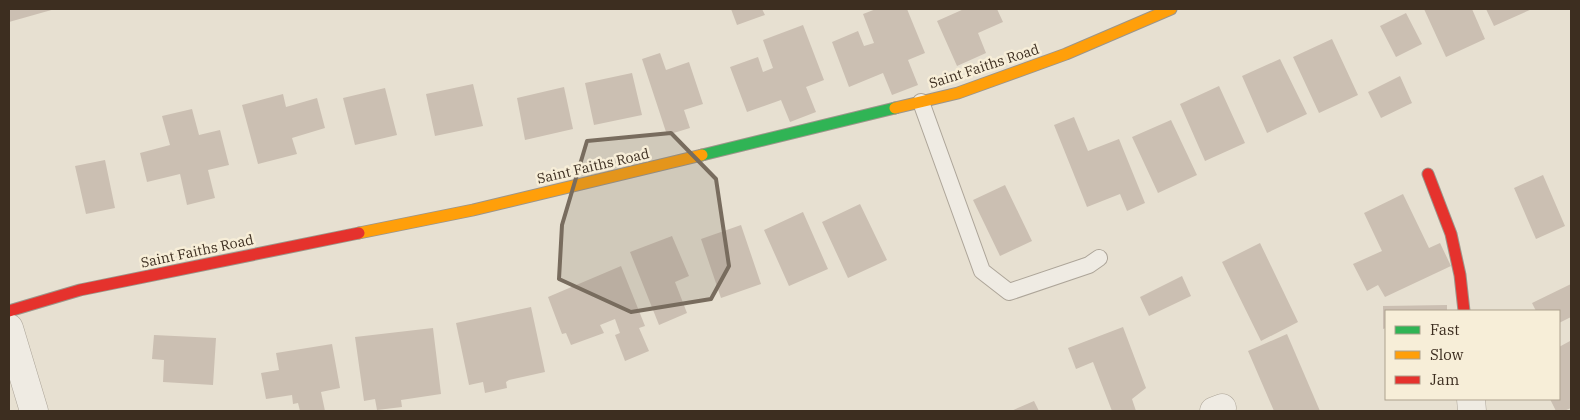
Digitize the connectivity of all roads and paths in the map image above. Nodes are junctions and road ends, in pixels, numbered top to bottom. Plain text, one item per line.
1 (1171, 9) edge
2 (921, 102) junction
3 (1428, 174) dead end
4 (1099, 258) dead end
5 (1464, 310) edge
6 (9, 311) edge
7 (9, 328) edge
8 (34, 411) edge

1 - 2 street, Saint Faiths Road
2 - 4 lane
2 - 6 street, Saint Faiths Road
3 - 5 street
7 - 8 street

